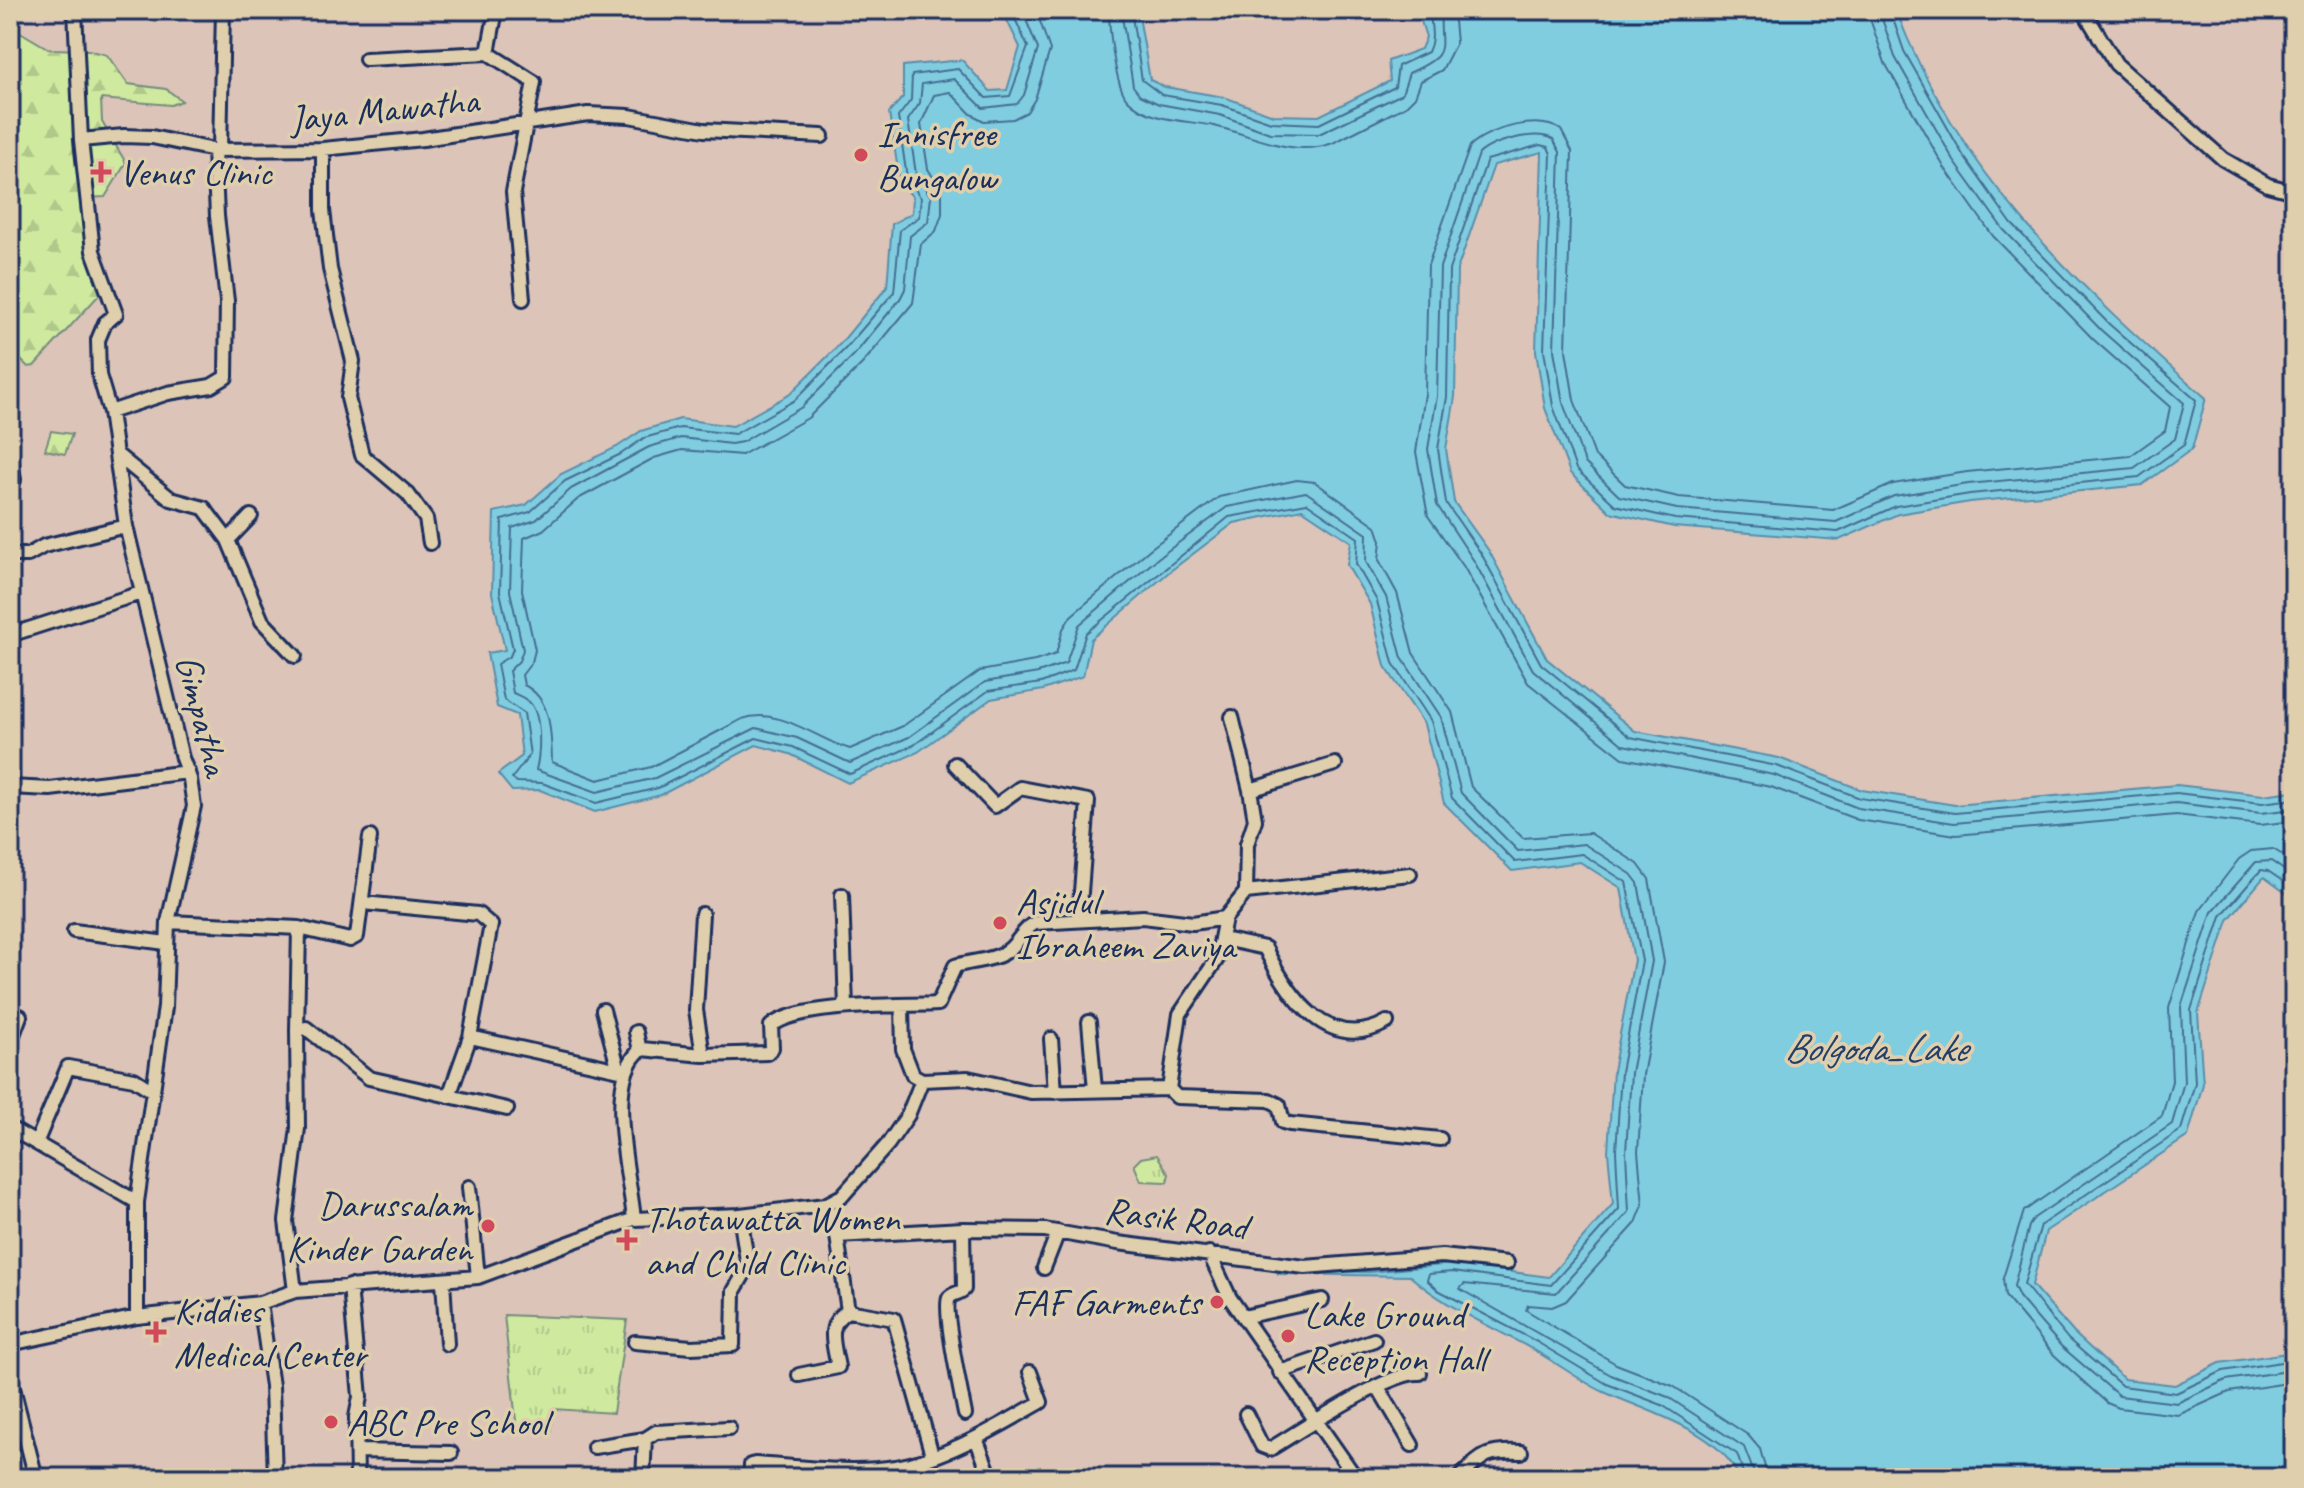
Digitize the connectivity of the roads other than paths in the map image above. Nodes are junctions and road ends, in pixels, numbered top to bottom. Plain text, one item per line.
1 (75, 10) edge
2 (223, 10) edge
3 (496, 10) edge
4 (2083, 10) edge
5 (488, 53) junction
6 (366, 59) dead end
7 (525, 124) junction
8 (822, 136) dead end
9 (81, 140) junction
10 (323, 149) junction
11 (217, 150) junction
12 (2294, 192) edge
13 (523, 299) dead end
14 (110, 412) junction
15 (10, 453) edge
16 (116, 454) junction
17 (10, 486) edge
18 (251, 516) dead end
19 (126, 526) junction
20 (228, 540) junction
21 (430, 543) dead end
22 (10, 555) edge
23 (141, 593) junction
24 (10, 635) edge
25 (295, 656) dead end
26 (1232, 717) dead end
27 (955, 764) dead end
28 (1335, 764) dead end
29 (188, 772) junction
30 (10, 787) edge
31 (1250, 790) junction
32 (370, 837) dead end
33 (1410, 874) dead end
34 (1246, 892) junction
35 (842, 895) dead end
36 (363, 903) junction
37 (702, 914) dead end
38 (1079, 918) junction
39 (1225, 918) junction
40 (168, 922) junction
41 (299, 928) junction
42 (74, 931) dead end
43 (1223, 939) junction
44 (166, 943) junction
45 (902, 1006) junction
46 (846, 1007) junction
47 (603, 1010) dead end
48 (20, 1016) dead end
49 (1089, 1022) dead end
50 (1387, 1022) dead end
51 (297, 1030) junction
52 (636, 1032) dead end
53 (470, 1037) junction
54 (1051, 1039) dead end
55 (10, 1043) edge
56 (640, 1051) junction
57 (703, 1055) junction
58 (621, 1069) junction
59 (922, 1080) junction
60 (1169, 1089) junction
61 (151, 1090) junction
62 (1095, 1090) junction
63 (1055, 1092) junction
64 (449, 1096) junction
65 (507, 1109) dead end
66 (10, 1128) edge
67 (1440, 1139) dead end
68 (37, 1141) junction
69 (469, 1187) dead end
70 (137, 1202) junction
71 (825, 1205) junction
72 (740, 1215) junction
73 (634, 1219) junction
74 (963, 1229) junction
75 (1058, 1232) junction
76 (837, 1236) junction
77 (1209, 1253) junction
78 (1507, 1263) dead end
79 (1044, 1268) dead end
80 (478, 1277) junction
81 (443, 1281) junction
82 (350, 1286) junction
83 (295, 1291) junction
84 (1322, 1300) dead end
85 (260, 1303) junction
86 (848, 1311) junction
87 (137, 1317) junction
88 (1243, 1317) junction
89 (1374, 1340) dead end
90 (635, 1342) dead end
91 (10, 1344) edge
92 (447, 1344) dead end
93 (1030, 1372) dead end
94 (1280, 1372) junction
95 (1420, 1373) dead end
96 (799, 1375) dead end
97 (10, 1376) edge
98 (1378, 1387) junction
99 (965, 1414) dead end
100 (1246, 1414) dead end
101 (1316, 1421) junction
102 (729, 1428) dead end
103 (976, 1438) junction
104 (645, 1439) junction
105 (1412, 1445) dead end
106 (594, 1447) dead end
107 (357, 1451) junction
108 (1521, 1452) dead end
109 (451, 1453) dead end
110 (932, 1455) junction
111 (896, 1472) edge
112 (36, 1478) edge
113 (275, 1478) edge
114 (357, 1478) edge
115 (643, 1478) edge
116 (750, 1478) edge
117 (991, 1478) edge
118 (1356, 1478) edge
119 (1459, 1478) edge

1 - 9 street
2 - 11 street
3 - 5 street
4 - 12 street
5 - 6 street
5 - 7 street
7 - 8 street, Jaya Mawatha
7 - 10 street, Jaya Mawatha
7 - 13 street
9 - 11 street, Jaya Mawatha
9 - 14 street, Gimpatha
10 - 11 street, Jaya Mawatha
10 - 21 street
11 - 14 street
14 - 16 street, Gimpatha
15 - 17 street
16 - 19 street, Gimpatha
16 - 20 street
18 - 20 street
19 - 22 street
19 - 23 street, Gimpatha
20 - 25 street
23 - 24 street
23 - 29 street, Gimpatha
26 - 31 street
27 - 38 street
28 - 31 street
29 - 30 street
29 - 40 street, Gimpatha
31 - 34 street
32 - 36 street
33 - 34 street
34 - 39 street
35 - 46 street
36 - 41 street
36 - 53 street
37 - 57 street
38 - 39 street
38 - 45 street
39 - 43 street
40 - 41 street
40 - 44 street, Gimpatha
41 - 51 street
42 - 44 street
43 - 50 street
43 - 60 street
44 - 61 street, Gimpatha
45 - 46 street
45 - 59 street
46 - 57 street
47 - 58 street
48 - 55 street
49 - 62 street
51 - 64 street
51 - 83 street
52 - 56 street
53 - 58 street
53 - 64 street
54 - 63 street
56 - 57 street
56 - 58 street
58 - 73 street
59 - 63 street
59 - 71 street
60 - 62 street
60 - 67 street
61 - 68 street
61 - 70 street, Gimpatha
62 - 63 street
64 - 65 street
66 - 68 street
68 - 70 street
69 - 80 street
70 - 87 street, Gimpatha
71 - 72 street
71 - 76 street
72 - 73 street
72 - 90 street
73 - 80 street
74 - 75 street, Rasik Road
74 - 76 street, Rasik Road
74 - 99 street
75 - 77 street, Rasik Road
75 - 79 street
76 - 86 street
77 - 78 street, Rasik Road
77 - 88 street
80 - 81 street
81 - 82 street
81 - 92 street
82 - 83 street
82 - 107 street
83 - 85 street
84 - 88 street
85 - 87 street
85 - 113 street
86 - 96 street
86 - 110 street
87 - 91 street
88 - 94 street
89 - 94 street
93 - 103 street
94 - 101 street
95 - 98 street
97 - 112 street
98 - 101 street
98 - 105 street
100 - 101 street
101 - 118 street
102 - 104 street
103 - 110 street
103 - 117 street
104 - 106 street
104 - 115 street
107 - 109 street
107 - 114 street
108 - 119 street
110 - 111 street
111 - 116 street

